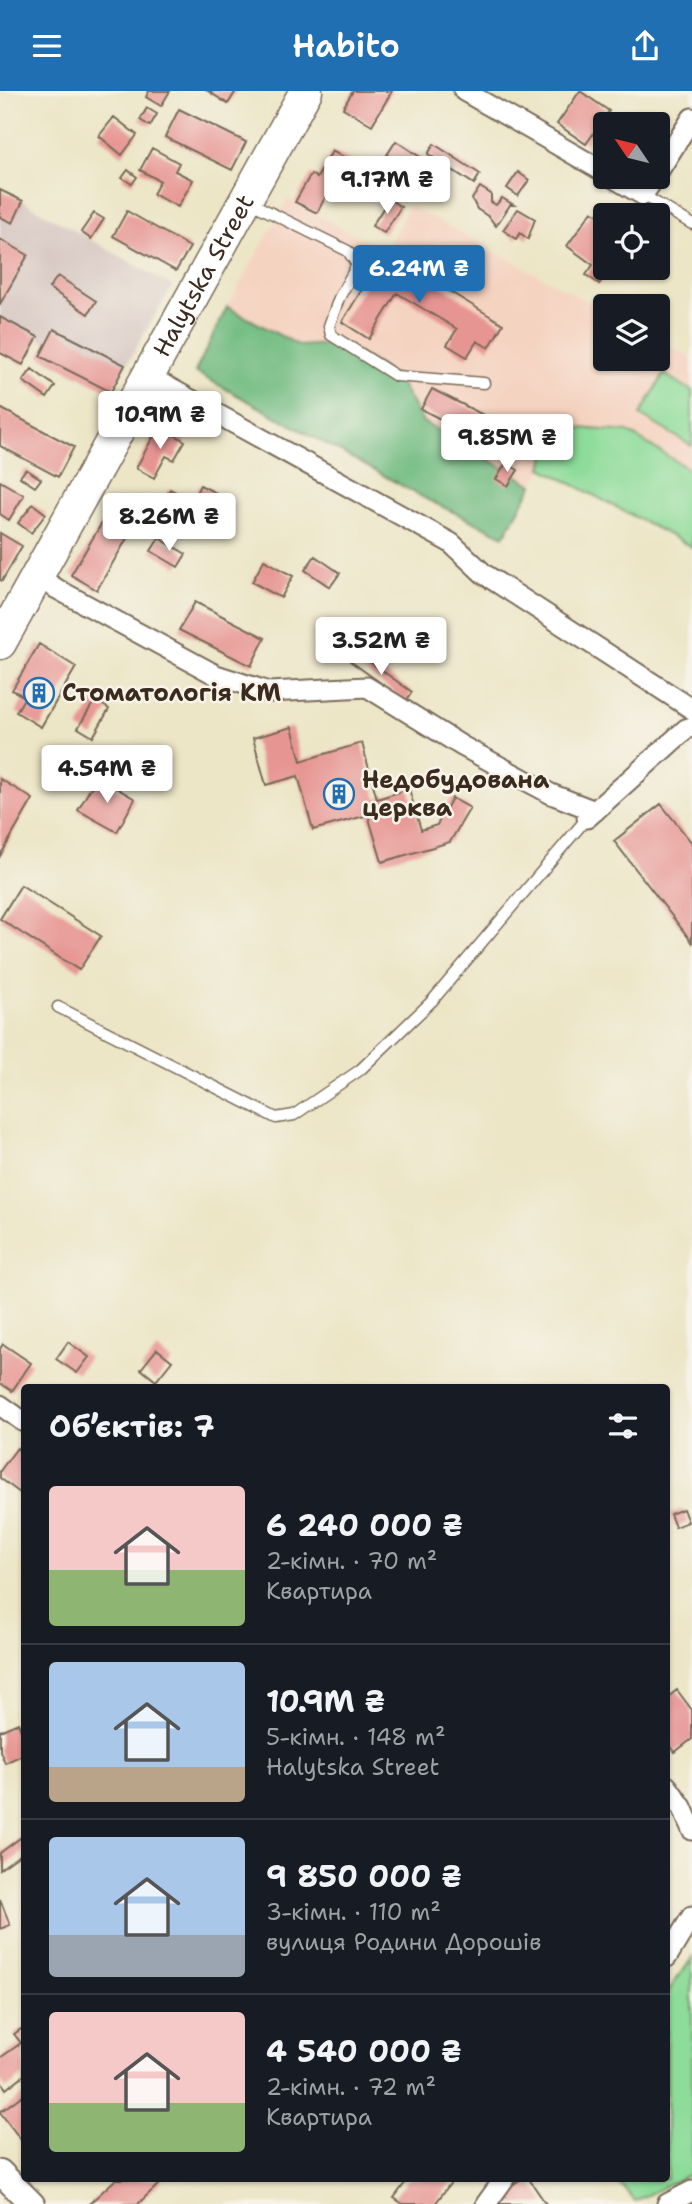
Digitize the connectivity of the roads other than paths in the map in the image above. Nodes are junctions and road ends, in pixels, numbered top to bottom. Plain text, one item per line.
1 (306, 91) edge
2 (464, 91) edge
3 (692, 118) edge
4 (670, 153) edge
5 (593, 165) edge
6 (633, 189) edge
7 (647, 189) edge
8 (643, 195) junction
9 (246, 200) junction
10 (692, 225) edge
11 (148, 376) junction
12 (484, 383) dead end
13 (38, 577) junction
14 (1, 641) edge
15 (692, 709) edge
16 (689, 728) edge
17 (591, 814) junction
18 (58, 1007) dead end
19 (0, 1405) edge
20 (21, 1420) edge
21 (670, 1790) edge
22 (692, 1830) edge
23 (692, 1916) edge
24 (670, 1952) edge
25 (0, 2172) edge
26 (501, 2182) edge
27 (692, 2191) edge
28 (32, 2204) edge
29 (486, 2204) edge
30 (667, 2204) edge

1 - 9 main road, Halytska Street
2 - 5 street
3 - 4 street
6 - 8 street
7 - 8 street
8 - 10 lane
9 - 11 main road, Halytska Street
9 - 12 lane
11 - 13 main road, Halytska Street
11 - 15 street
13 - 14 main road, Halytska Street
13 - 17 street
16 - 17 street
17 - 18 lane
19 - 20 street
21 - 22 street
23 - 24 street
25 - 28 street
26 - 29 street
27 - 30 street

